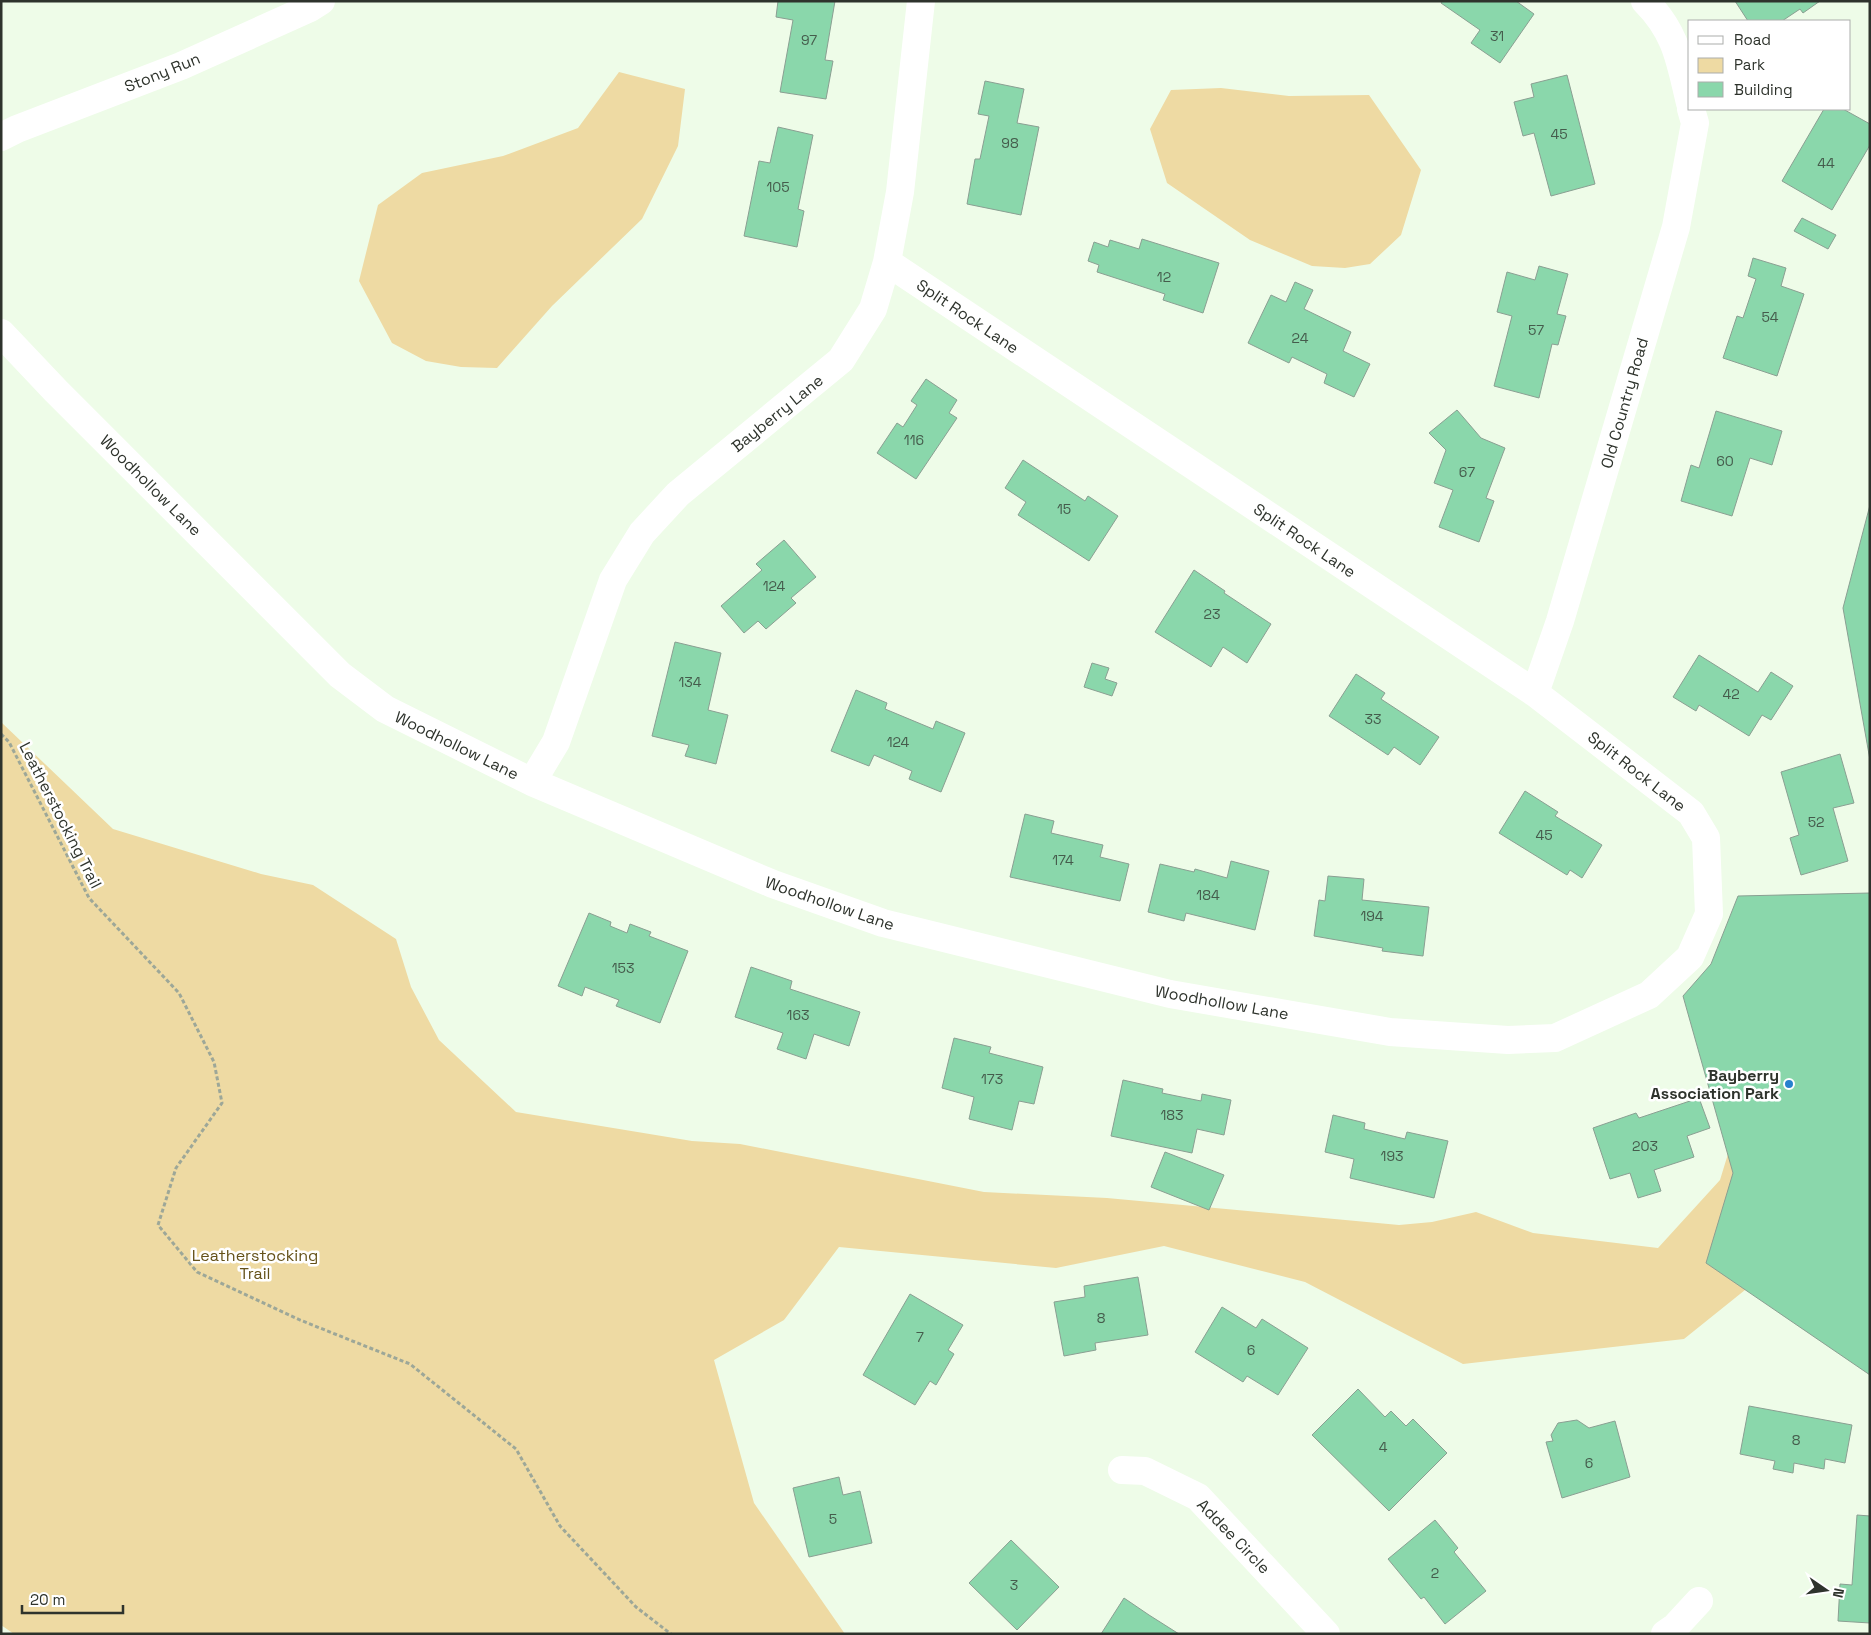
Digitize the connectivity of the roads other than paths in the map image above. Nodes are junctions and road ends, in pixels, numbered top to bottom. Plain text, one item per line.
1 (320, 1) edge
2 (921, 1) edge
3 (1646, 1) edge
4 (1688, 95) edge
5 (1691, 110) edge
6 (1, 137) edge
7 (887, 262) junction
8 (1, 333) edge
9 (1535, 693) junction
10 (532, 782) junction
11 (1706, 838) joint
12 (1122, 1470) dead end
13 (1699, 1601) dead end
14 (1326, 1634) edge
15 (1665, 1634) edge

1 - 6 street, Stony Run
2 - 7 street, Bayberry Lane
3 - 4 street
5 - 9 street, Old Country Road
7 - 9 street, Split Rock Lane
7 - 10 street, Bayberry Lane
8 - 10 street, Woodhollow Lane
9 - 11 street, Split Rock Lane
10 - 11 street, Woodhollow Lane
12 - 14 street, Addee Circle
13 - 15 street

